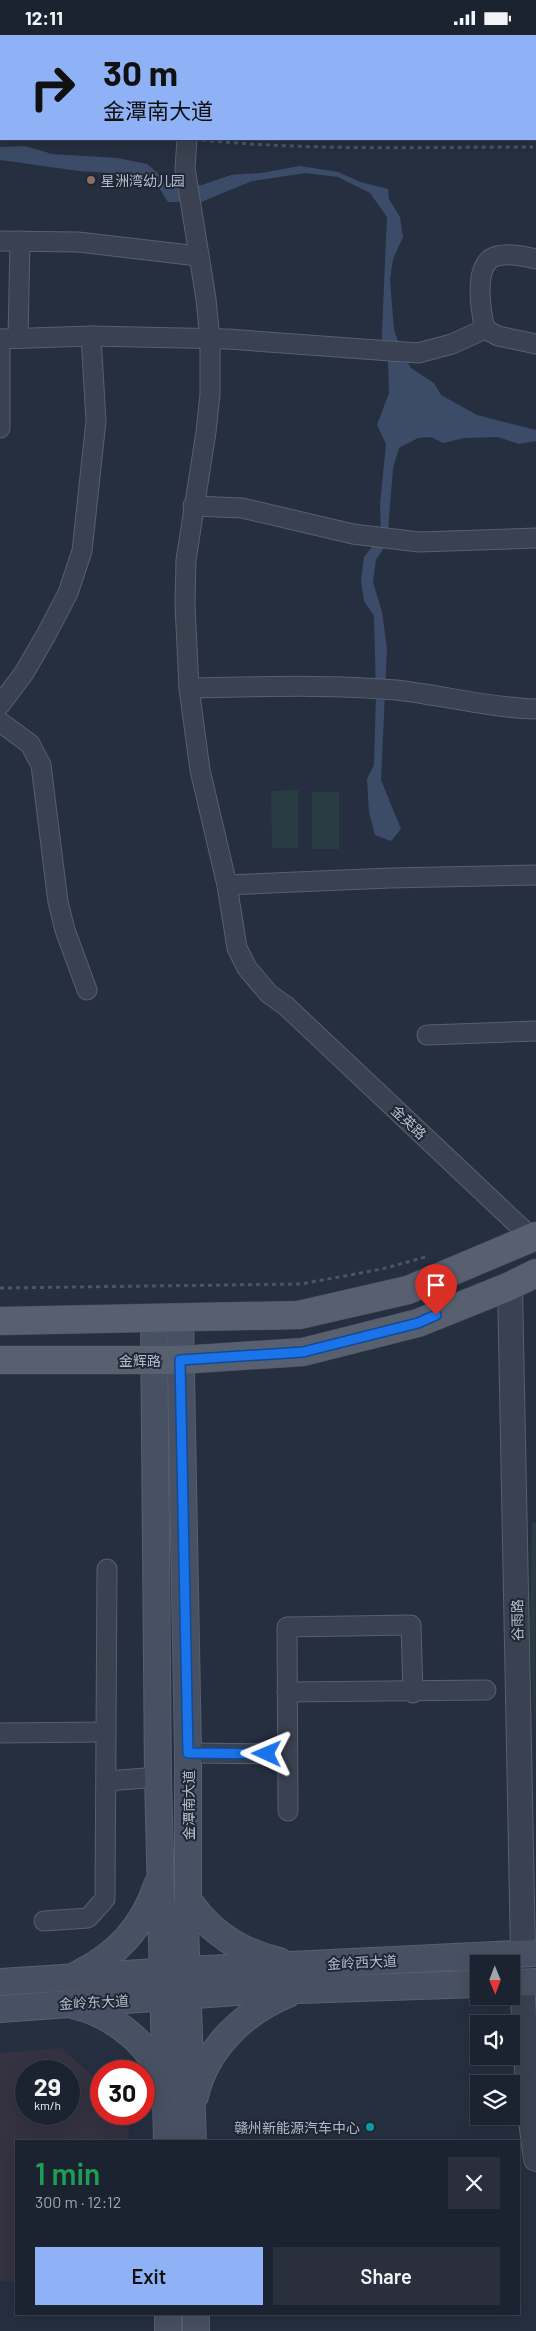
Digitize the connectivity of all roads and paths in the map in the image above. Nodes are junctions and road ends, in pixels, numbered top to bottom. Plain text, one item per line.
1 (187, 140) edge
2 (198, 140) edge
3 (536, 147) edge
4 (0, 241) edge
5 (20, 241) junction
6 (198, 256) junction
7 (536, 259) edge
8 (484, 329) junction
9 (91, 336) junction
10 (6, 338) edge
11 (210, 340) junction
12 (536, 344) edge
13 (0, 419) edge
14 (0, 428) edge
15 (193, 506) junction
16 (536, 538) edge
17 (189, 689) junction
18 (0, 705) edge
19 (536, 709) edge
20 (0, 722) edge
21 (536, 875) edge
22 (227, 885) junction
23 (87, 990) dead end
24 (536, 1031) edge
25 (427, 1035) dead end
26 (534, 1237) edge
27 (435, 1254) dead end
28 (536, 1273) edge
29 (510, 1286) junction
30 (0, 1289) edge
31 (167, 1318) junction
32 (0, 1321) edge
33 (153, 1359) junction
34 (180, 1360) junction
35 (0, 1361) edge
36 (107, 1569) dead end
37 (486, 1690) dead end
38 (287, 1692) junction
39 (413, 1693) junction
40 (105, 1732) junction
41 (0, 1733) edge
42 (188, 1753) junction
43 (287, 1754) junction
44 (158, 1777) junction
45 (107, 1781) junction
46 (288, 1811) dead end
47 (160, 1869) junction
48 (188, 1899) junction
49 (44, 1921) dead end
50 (530, 1953) edge
51 (175, 1971) junction
52 (74, 1976) junction
53 (302, 1977) junction
54 (0, 1982) edge
55 (523, 1982) edge
56 (470, 1984) edge
57 (177, 1997) junction
58 (66, 2003) junction
59 (0, 2009) edge
60 (179, 2108) junction
61 (167, 2140) edge
62 (193, 2140) edge
63 (536, 2159) edge
64 (168, 2315) edge
65 (196, 2315) edge
66 (168, 2331) edge
67 (196, 2331) edge

1 - 6 street, 金英路
2 - 3 path
4 - 5 street
5 - 6 street
5 - 10 street
6 - 11 street, 金英路
7 - 8 street
8 - 11 street
8 - 12 street
9 - 10 street
9 - 11 street
9 - 18 street
10 - 13 street
11 - 15 street, 金英路
13 - 14 street
15 - 16 street
15 - 17 street, 金英路
17 - 19 street
17 - 22 street, 金英路
20 - 23 street
21 - 22 street
22 - 26 street, 金英路
24 - 25 street
26 - 31 main road
27 - 30 path
28 - 29 main road, 金辉路
29 - 34 main road, 金辉路
29 - 50 street, 谷雨路
31 - 32 main road
31 - 33 main road, 金潭南大道
31 - 34 main road, 金潭南大道
33 - 34 main road, 金辉路
33 - 35 main road, 金辉路
33 - 44 main road, 金潭南大道
34 - 42 main road, 金潭南大道
36 - 40 street
37 - 39 street
38 - 39 street
38 - 39 street
38 - 43 street
40 - 41 street
40 - 45 street
42 - 43 street
42 - 48 main road, 金潭南大道
43 - 46 street
44 - 45 street
44 - 47 main road, 金潭南大道
45 - 49 street
47 - 51 main road, 金潭南大道
47 - 52 main road
48 - 51 main road, 金潭南大道
48 - 53 main road
50 - 53 main road, 金岭西大道
51 - 52 main road, 金岭东大道
51 - 53 main road, 金岭西大道
51 - 57 main road, 金潭南大道
52 - 54 main road, 金岭东大道
53 - 56 main road, 金岭西大道
53 - 57 main road, 金岭西大道
53 - 60 main road
55 - 63 street
57 - 58 main road, 金岭东大道
57 - 60 main road, 金潭南大道
58 - 59 main road, 金岭东大道
58 - 60 main road
60 - 61 main road, 金潭南大道
60 - 62 main road, 金潭南大道
64 - 66 main road
65 - 67 main road

